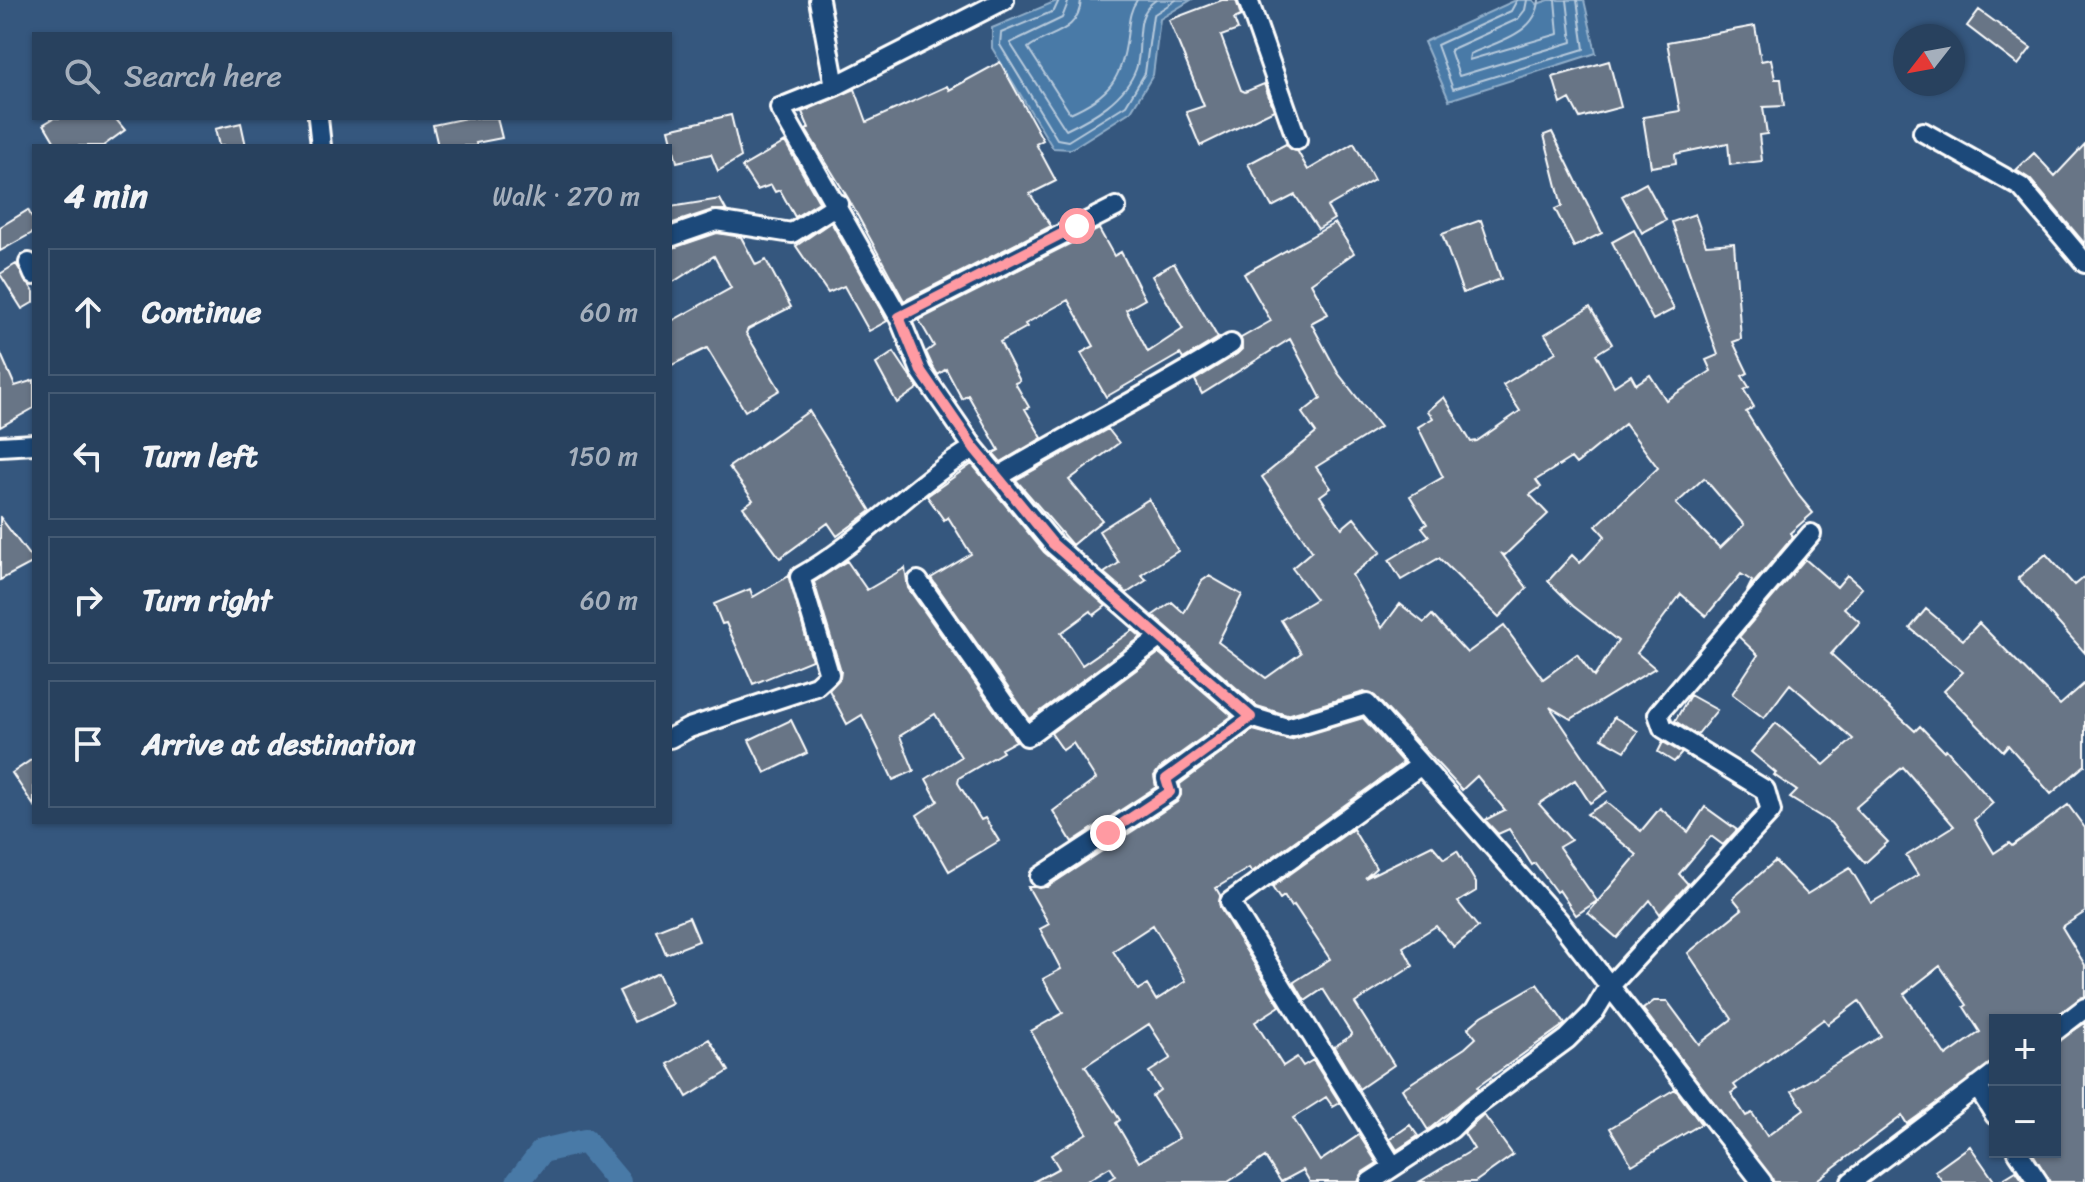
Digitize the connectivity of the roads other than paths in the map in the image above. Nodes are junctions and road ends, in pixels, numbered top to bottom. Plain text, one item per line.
1 (819, 0) edge
2 (1004, 0) edge
3 (1248, 0) edge
4 (835, 86) junction
5 (318, 120) edge
6 (1923, 132) dead end
7 (1297, 140) dead end
8 (321, 144) edge
9 (838, 204) junction
10 (1116, 207) dead end
11 (672, 236) edge
12 (2085, 263) edge
13 (899, 317) junction
14 (1231, 344) dead end
15 (32, 444) edge
16 (0, 446) edge
17 (974, 448) junction
18 (998, 477) junction
19 (1811, 534) dead end
20 (918, 581) dead end
21 (1159, 638) junction
22 (1251, 717) junction
23 (672, 737) edge
24 (1421, 765) junction
25 (1040, 877) dead end
26 (1609, 987) junction
27 (2085, 1008) edge
28 (2061, 1026) edge
29 (1989, 1077) edge
30 (1977, 1086) junction
31 (1989, 1105) edge
32 (2022, 1158) edge
33 (1392, 1165) junction
34 (1370, 1182) edge
35 (1762, 1182) edge
36 (1851, 1182) edge
37 (2038, 1182) edge

1 - 4 street
2 - 4 street
3 - 7 street
4 - 9 street
5 - 8 street
6 - 12 street
9 - 11 street
9 - 13 street
10 - 13 street
13 - 17 street
14 - 18 street
15 - 16 street
17 - 18 street
17 - 23 street
18 - 21 street
19 - 26 street
20 - 21 street
21 - 22 street
22 - 24 street
22 - 25 street
24 - 26 street
24 - 33 street
26 - 33 street
26 - 35 street
27 - 28 street
29 - 30 street
30 - 31 street
30 - 36 street
32 - 37 street
33 - 34 street

